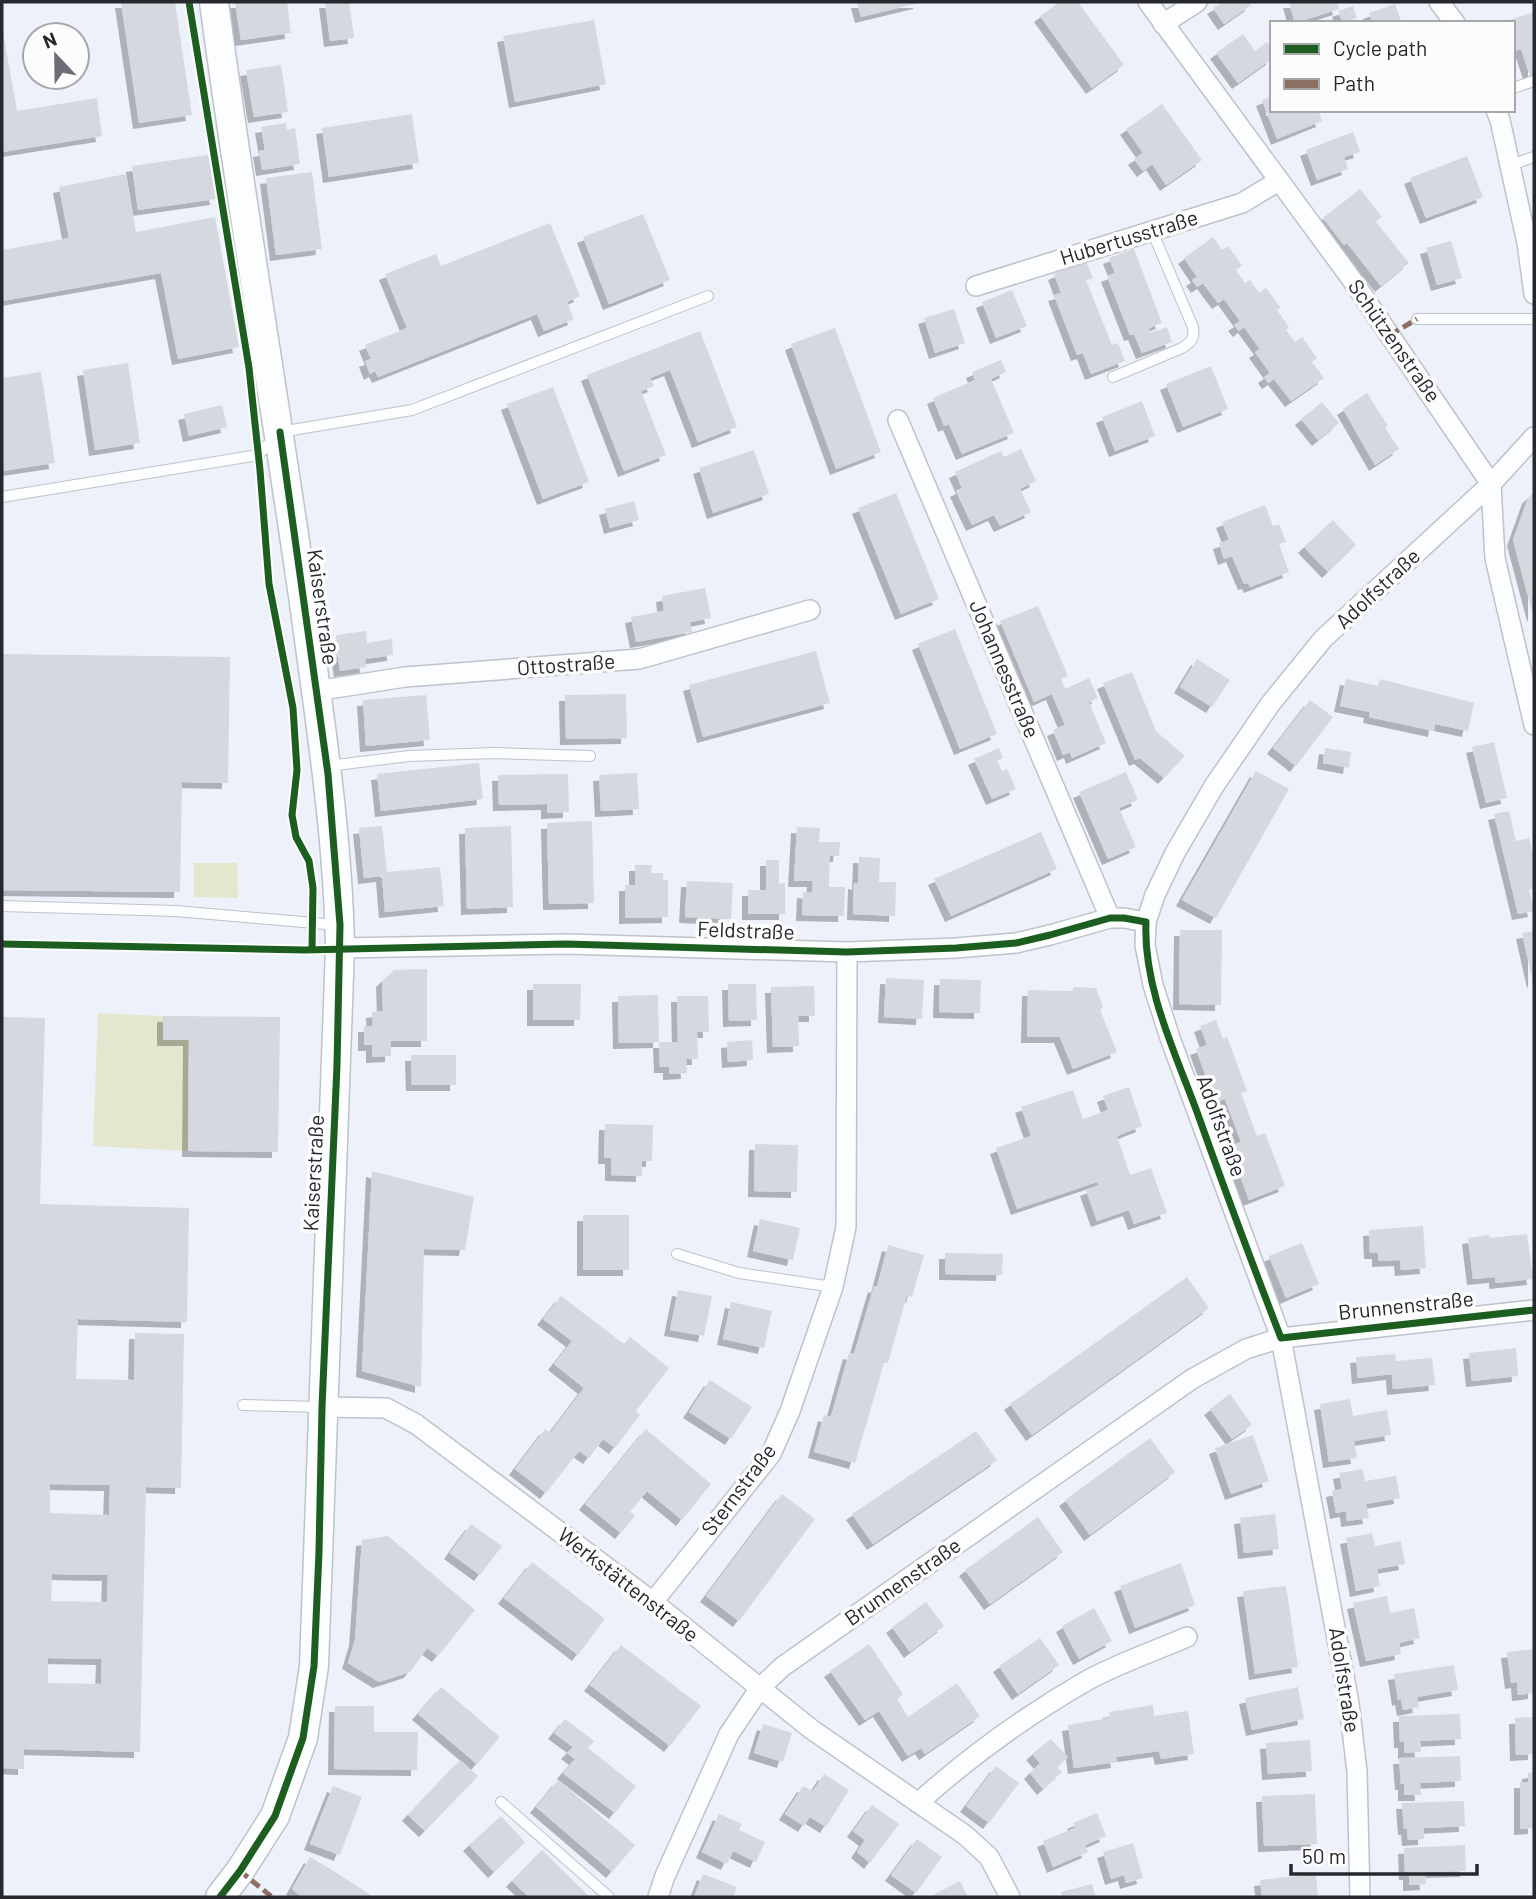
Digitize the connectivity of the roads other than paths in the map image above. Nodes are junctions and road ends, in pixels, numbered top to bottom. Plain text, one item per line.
1 (214, 2) edge
2 (1148, 2) edge
3 (1197, 2) edge
4 (1439, 2) edge
5 (1453, 21) edge
6 (1163, 24) junction
7 (1534, 81) edge
8 (1515, 87) edge
9 (1497, 112) edge
10 (1534, 157) edge
11 (1510, 165) junction
12 (1278, 181) junction
13 (1152, 231) junction
14 (976, 286) dead end
15 (1534, 294) edge
16 (708, 296) dead end
17 (1417, 319) dead end
18 (1534, 319) edge
19 (1113, 377) dead end
20 (898, 420) dead end
21 (280, 432) junction
22 (1534, 437) edge
23 (1491, 484) junction
24 (2, 497) edge
25 (810, 610) dead end
26 (316, 691) junction
27 (1534, 725) edge
28 (590, 755) dead end
29 (327, 766) junction
30 (2, 906) edge
31 (1110, 918) junction
32 (1146, 922) junction
33 (340, 936) junction
34 (847, 952) junction
35 (677, 1254) dead end
36 (833, 1287) junction
37 (1534, 1310) edge
38 (1281, 1338) junction
39 (243, 1405) dead end
40 (322, 1407) junction
41 (653, 1602) junction
42 (1187, 1637) dead end
43 (760, 1688) junction
44 (501, 1802) dead end
45 (918, 1803) junction
46 (220, 1897) edge
47 (610, 1897) edge
48 (658, 1897) edge
49 (1010, 1897) edge
50 (1360, 1897) edge

1 - 21 main road, Kaiserstraße
2 - 6 street, Schützenstraße
3 - 6 street
4 - 5 street
6 - 12 street, Schützenstraße
7 - 8 lane
9 - 11 street
10 - 11 lane
11 - 15 street
12 - 13 street, Hubertusstraße
12 - 23 street, Schützenstraße
13 - 14 street, Hubertusstraße
13 - 19 lane
16 - 21 lane
17 - 18 lane
20 - 31 street, Johannesstraße
21 - 24 lane
21 - 26 main road, Kaiserstraße
22 - 23 street, Adolfstraße
23 - 27 street
23 - 32 street, Adolfstraße
25 - 26 street, Ottostraße
26 - 29 main road, Kaiserstraße
28 - 29 lane
29 - 33 main road, Kaiserstraße
30 - 33 lane
31 - 32 street, Feldstraße
31 - 34 street, Feldstraße
32 - 38 street, Adolfstraße
33 - 34 street, Feldstraße
33 - 40 main road, Kaiserstraße
34 - 36 street, Sternstraße
35 - 36 lane
36 - 41 street, Sternstraße
37 - 38 street, Brunnenstraße
38 - 43 street, Brunnenstraße
38 - 50 street, Adolfstraße
39 - 40 lane
40 - 41 street, Werkstättenstraße
40 - 46 main road, Kaiserstraße
41 - 43 street, Werkstättenstraße
42 - 45 street
43 - 45 street, Werkstättenstraße
43 - 48 street, Brunnenstraße
44 - 47 lane
45 - 49 street, Werkstättenstraße

